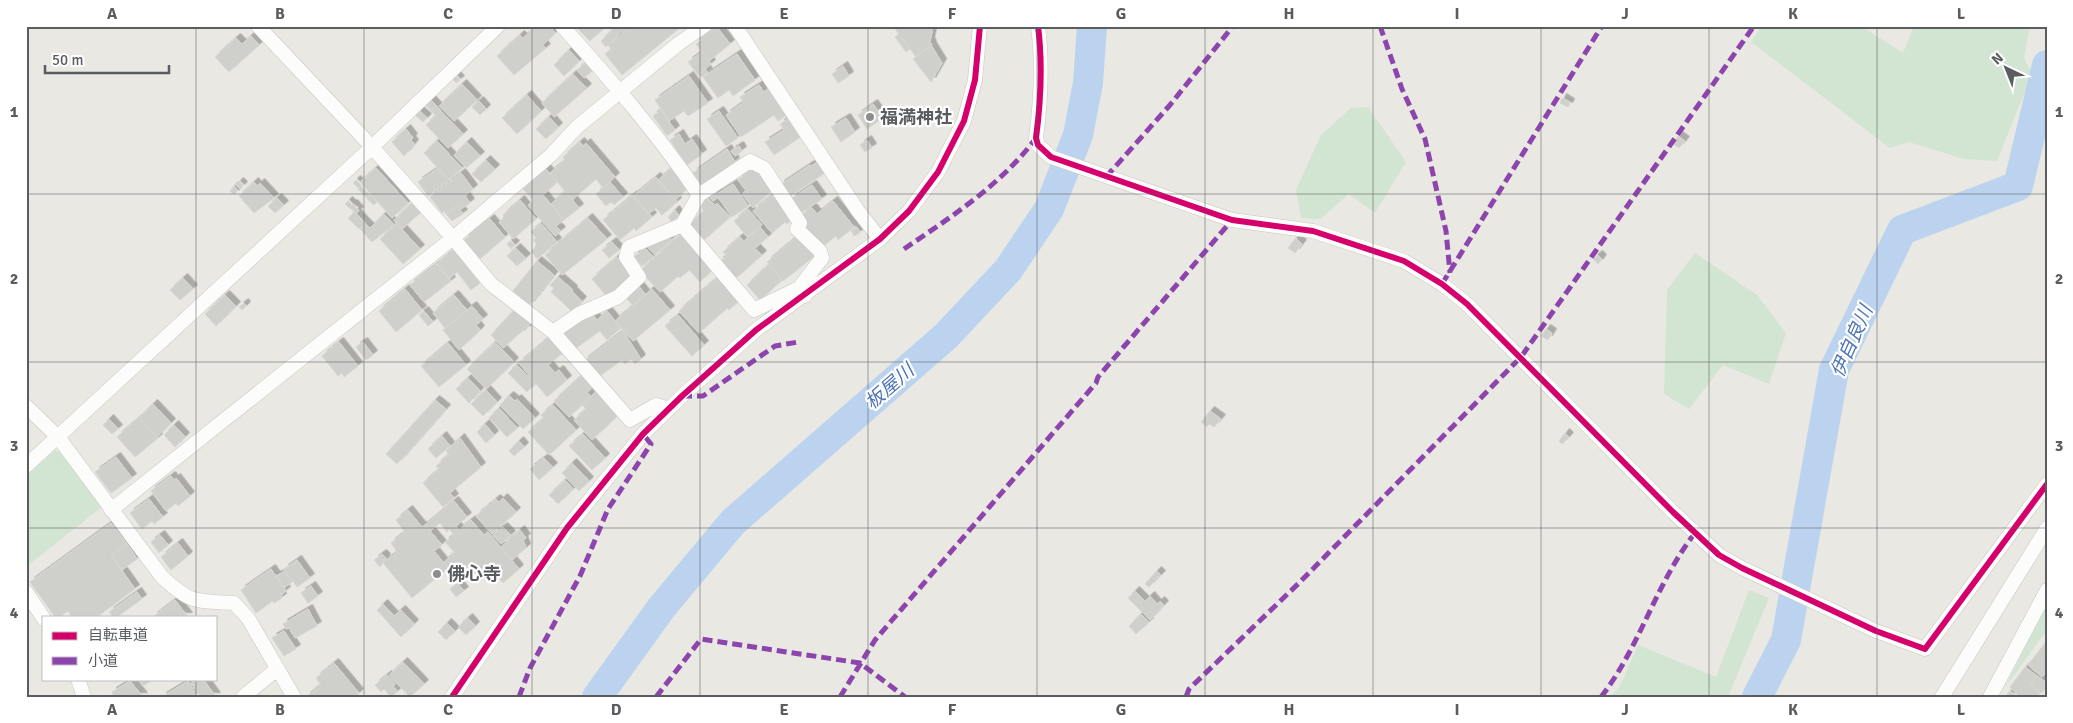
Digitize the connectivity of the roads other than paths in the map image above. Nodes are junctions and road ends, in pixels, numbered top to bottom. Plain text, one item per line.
1 (258, 26) edge
2 (498, 26) edge
3 (562, 26) edge
4 (704, 26) edge
5 (734, 26) edge
6 (980, 26) edge
7 (1038, 26) edge
8 (621, 91) junction
9 (372, 147) junction
10 (699, 195) junction
11 (682, 225) junction
12 (453, 238) junction
13 (880, 239) junction
14 (802, 292) junction
15 (553, 332) junction
16 (26, 406) edge
17 (669, 409) junction
18 (58, 437) junction
19 (26, 466) edge
20 (2047, 484) edge
21 (111, 510) junction
22 (2047, 528) edge
23 (2047, 590) edge
24 (26, 592) edge
25 (42, 616) edge
26 (277, 669) junction
27 (78, 680) edge
28 (84, 697) edge
29 (242, 697) edge
30 (294, 697) edge
31 (452, 697) edge
32 (1942, 697) edge
33 (1990, 697) edge

1 - 9 street
2 - 9 street
3 - 8 street
4 - 8 street
5 - 13 street
6 - 13 street
7 - 20 street
8 - 10 street
8 - 12 street
9 - 12 street
9 - 18 street
10 - 11 street
10 - 14 street
11 - 14 street
11 - 15 street
12 - 15 street
12 - 21 street
13 - 14 street
14 - 17 street
15 - 17 street
16 - 18 street
17 - 31 street
18 - 19 street
18 - 21 street
21 - 26 street
22 - 32 street
23 - 33 street
24 - 25 street
26 - 29 street
26 - 30 street
27 - 28 street

